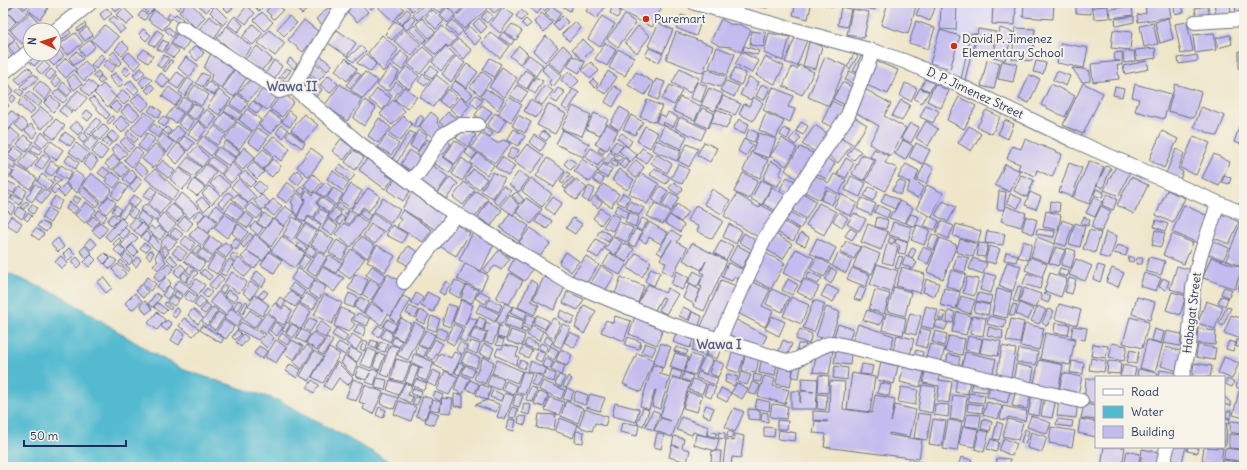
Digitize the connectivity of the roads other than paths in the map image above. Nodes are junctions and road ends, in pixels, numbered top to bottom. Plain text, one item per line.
1 (90, 3) edge
2 (344, 3) edge
3 (695, 3) edge
4 (1244, 19) edge
5 (1195, 22) dead end
6 (62, 26) edge
7 (182, 28) dead end
8 (873, 51) junction
9 (22, 58) edge
10 (3, 73) edge
11 (294, 87) junction
12 (478, 125) dead end
13 (410, 181) junction
14 (1218, 204) junction
15 (456, 214) junction
16 (1244, 214) edge
17 (404, 282) dead end
18 (719, 340) junction
19 (1182, 376) edge
20 (1082, 401) dead end
21 (1167, 448) edge
22 (1163, 467) edge

1 - 6 street
2 - 11 street
3 - 8 street, D. P. Jimenez Street
4 - 5 street
7 - 11 street
8 - 14 street, D. P. Jimenez Street
8 - 18 street
9 - 10 street
11 - 13 street
12 - 13 street
13 - 15 street
14 - 16 street, D. P. Jimenez Street
14 - 19 street, Habagat Street
15 - 17 street
15 - 18 street
18 - 20 street
21 - 22 street

